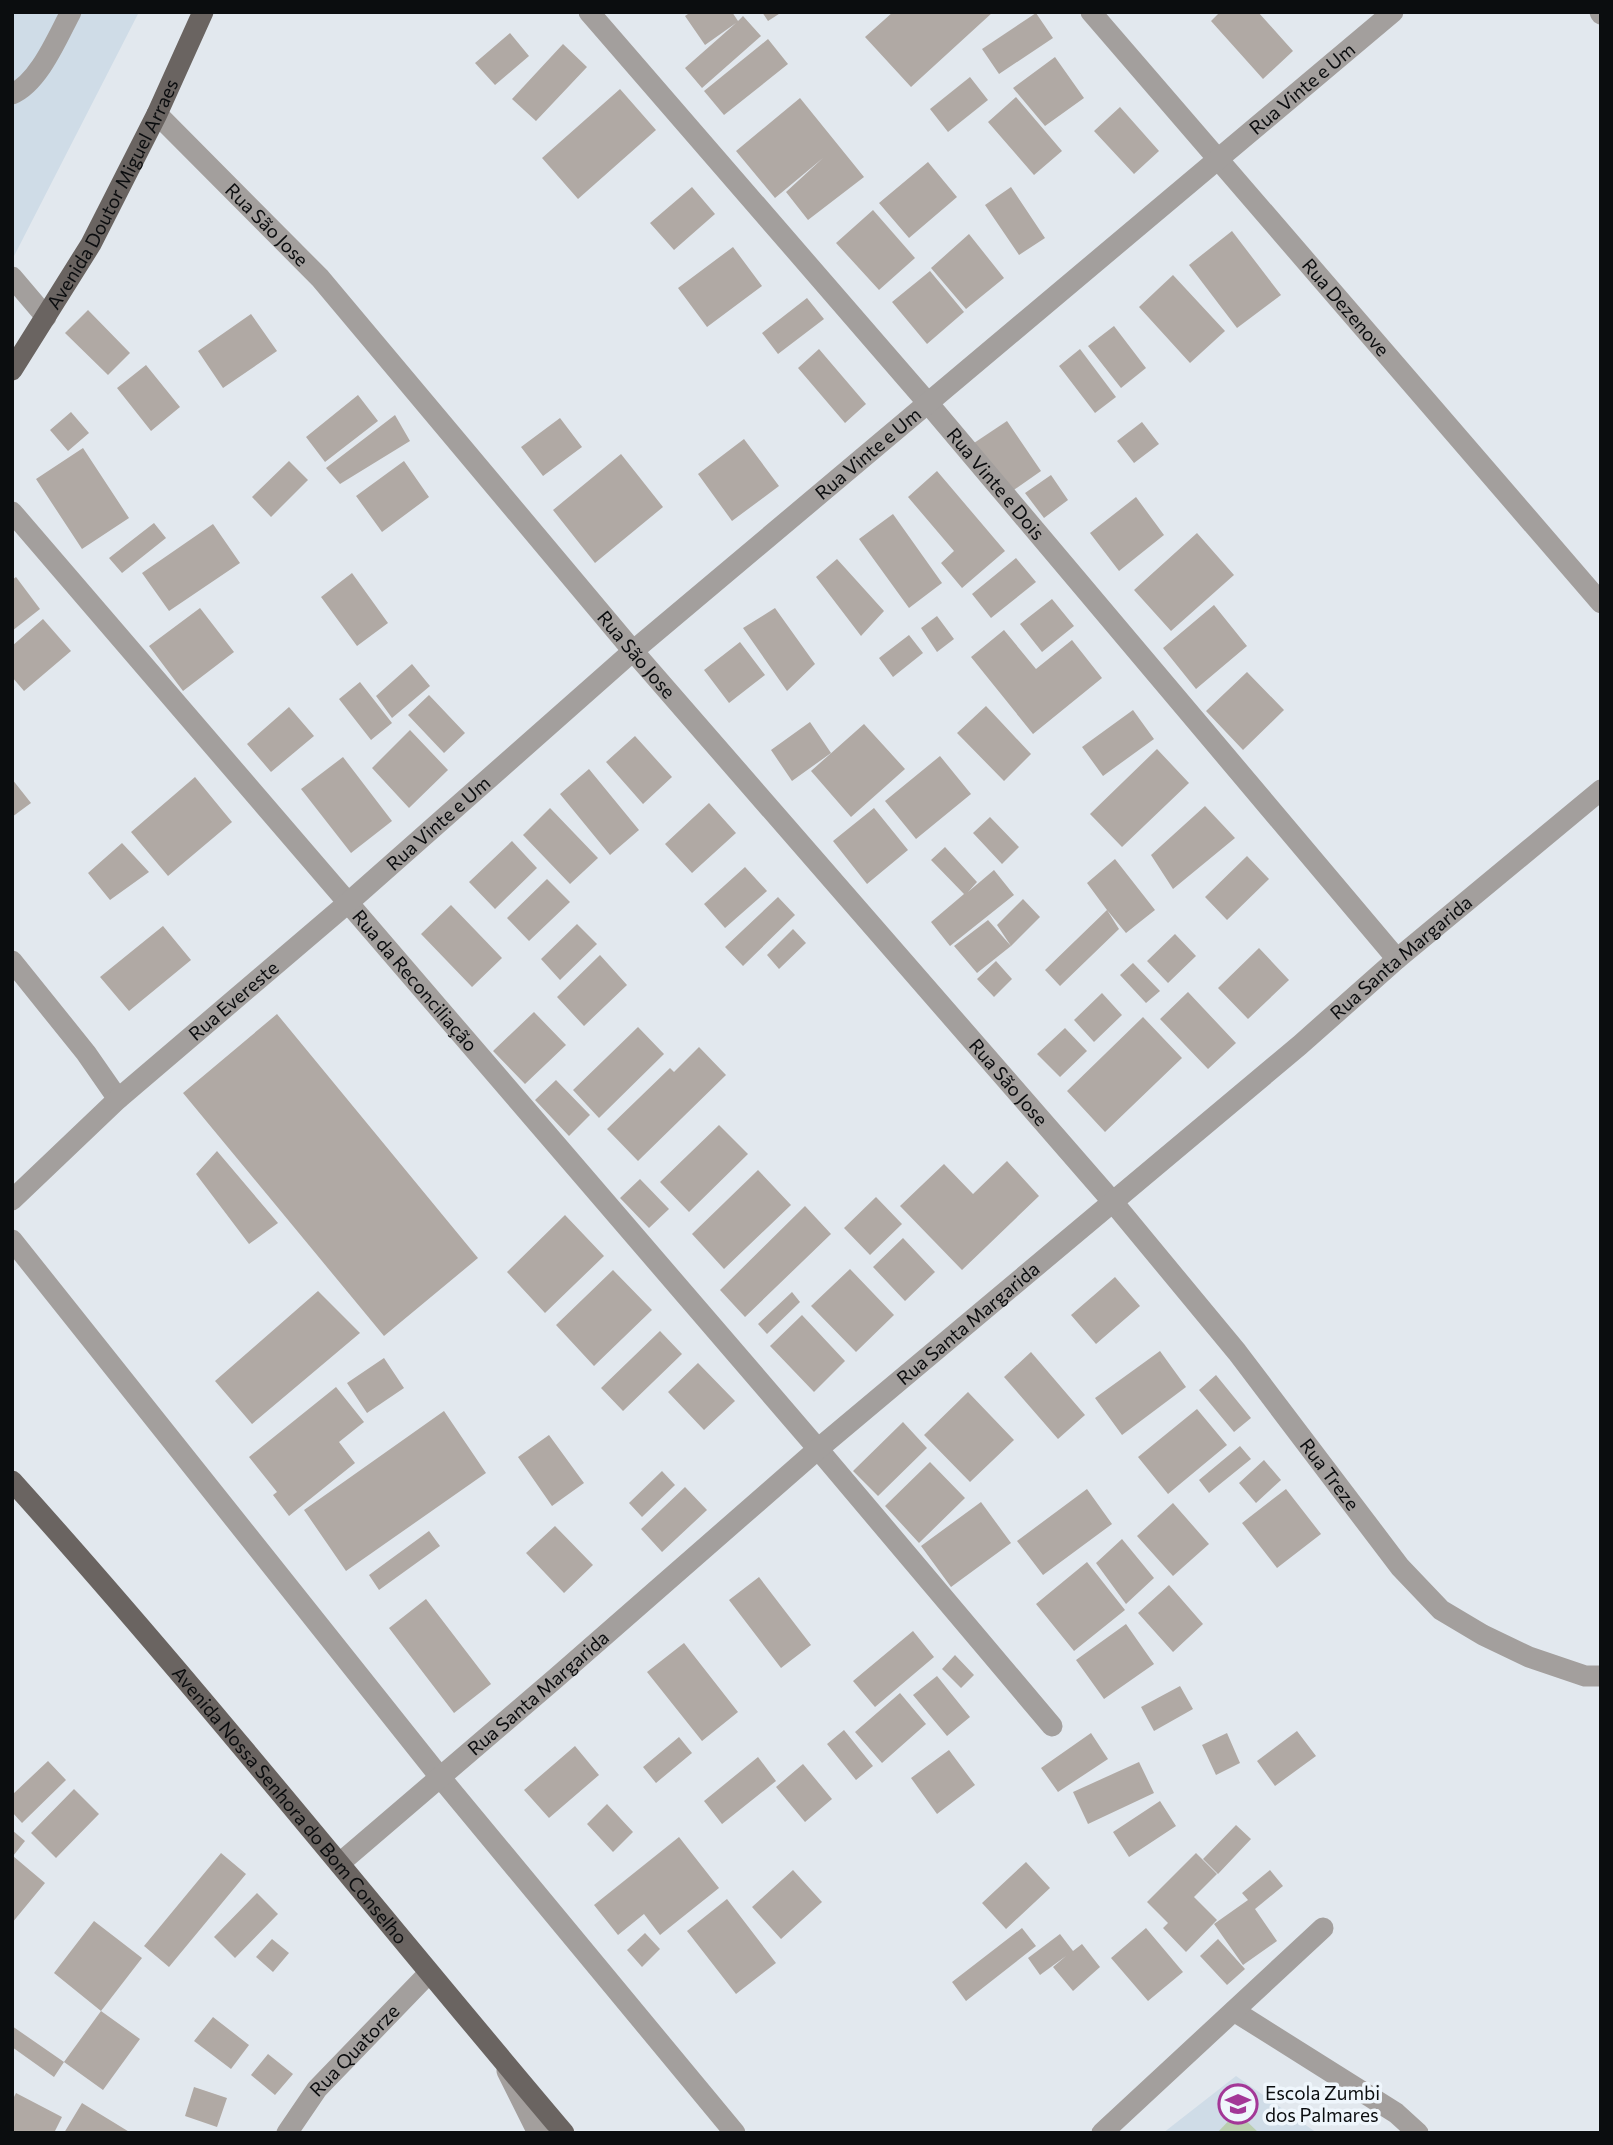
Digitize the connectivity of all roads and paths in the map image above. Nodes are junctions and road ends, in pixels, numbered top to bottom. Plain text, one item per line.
1 (71, 12) edge
2 (203, 12) edge
3 (589, 12) edge
4 (1091, 12) edge
5 (1393, 12) edge
6 (12, 93) edge
7 (157, 114) junction
8 (1217, 159) junction
9 (12, 277) edge
10 (46, 317) junction
11 (12, 370) edge
12 (927, 402) junction
13 (12, 512) edge
14 (1601, 603) edge
15 (633, 651) junction
16 (1601, 790) edge
17 (349, 902) junction
18 (1397, 959) junction
19 (12, 961) edge
20 (118, 1099) junction
21 (12, 1200) edge
22 (1112, 1201) junction
23 (12, 1240) edge
24 (818, 1449) junction
25 (12, 1481) edge
26 (1601, 1676) edge
27 (1052, 1726) dead end
28 (440, 1777) junction
29 (340, 1863) junction
30 (1323, 1927) dead end
31 (429, 1973) junction
32 (1234, 2011) junction
33 (499, 2057) junction
34 (287, 2133) edge
35 (538, 2133) edge
36 (564, 2133) edge
37 (735, 2133) edge
38 (1102, 2133) edge
39 (1418, 2133) edge

1 - 6 street
2 - 7 main road, Avenida Doutor Miguel Arraes
3 - 12 street, Rua Vinte e Dois
4 - 8 street, Rua Dezenove
5 - 8 street, Rua Vinte e Um
7 - 10 main road, Avenida Doutor Miguel Arraes
7 - 15 street, Rua São Jose
8 - 12 street, Rua Vinte e Um
8 - 14 street, Rua Dezenove
9 - 10 street
10 - 11 main road, Avenida Doutor Miguel Arraes
12 - 15 street, Rua Vinte e Um
12 - 18 street, Rua Vinte e Dois
13 - 17 street, Rua da Reconciliação
15 - 17 street, Rua Vinte e Um
15 - 22 street, Rua São Jose
16 - 18 street, Rua Santa Margarida
17 - 20 street, Rua Evereste
17 - 24 street, Rua da Reconciliação
18 - 22 street, Rua Santa Margarida
19 - 20 street
20 - 21 street, Rua Evereste
22 - 24 street, Rua Santa Margarida
22 - 26 street, Rua Treze
23 - 28 street
24 - 27 street, Rua da Reconciliação
24 - 28 street, Rua Santa Margarida
25 - 29 main road, Avenida Nossa Senhora do Bom Conselho
28 - 29 street, Rua Santa Margarida
28 - 37 street
29 - 31 main road, Avenida Nossa Senhora do Bom Conselho
30 - 32 street
31 - 33 main road, Avenida Nossa Senhora do Bom Conselho
31 - 34 street, Rua Quatorze
32 - 38 street
32 - 39 street
33 - 35 street
33 - 36 main road, Avenida Nossa Senhora do Bom Conselho

